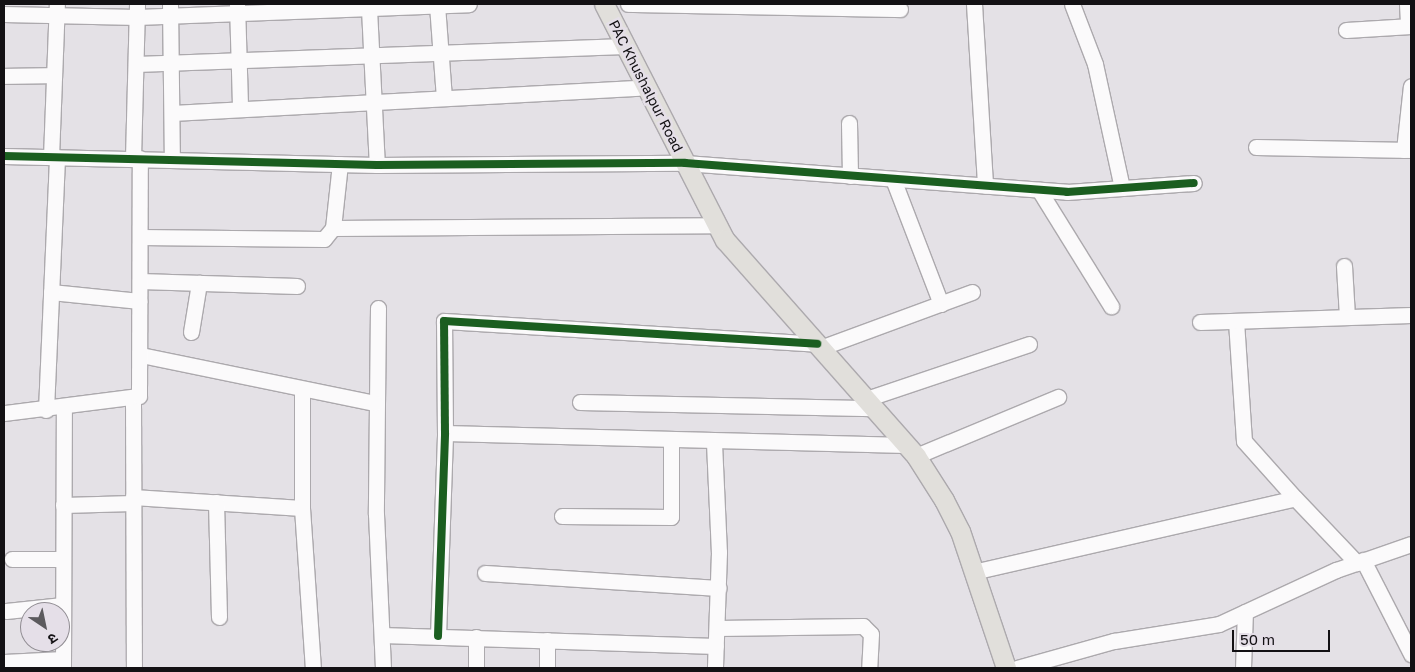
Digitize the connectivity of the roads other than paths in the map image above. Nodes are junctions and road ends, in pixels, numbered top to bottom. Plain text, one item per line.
1 (469, 4) edge
2 (604, 4) edge
3 (628, 4) edge
4 (974, 4) edge
5 (1072, 4) edge
6 (1407, 4) edge
7 (437, 5) junction
8 (57, 9) edge
9 (237, 9) edge
10 (369, 9) junction
11 (900, 9) dead end
12 (137, 10) edge
13 (170, 10) edge
14 (4, 14) edge
15 (1409, 26) edge
16 (1346, 30) dead end
17 (625, 46) junction
18 (440, 52) junction
19 (372, 55) junction
20 (238, 60) junction
21 (171, 63) junction
22 (136, 64) junction
23 (54, 75) junction
24 (4, 76) edge
25 (1411, 86) edge
26 (647, 88) junction
27 (444, 98) junction
28 (374, 101) junction
29 (240, 108) junction
30 (172, 113) junction
31 (849, 123) dead end
32 (1256, 147) dead end
33 (1408, 150) edge
34 (4, 156) edge
35 (54, 157) junction
36 (136, 158) junction
37 (172, 159) junction
38 (685, 163) junction
39 (340, 164) junction
40 (377, 165) junction
41 (850, 176) junction
42 (893, 179) junction
43 (1194, 183) dead end
44 (985, 186) junction
45 (1122, 188) junction
46 (1039, 190) junction
47 (717, 225) junction
48 (333, 228) junction
49 (140, 236) junction
50 (1344, 266) dead end
51 (140, 281) junction
52 (199, 283) junction
53 (297, 286) dead end
54 (51, 292) junction
55 (972, 292) dead end
56 (140, 302) junction
57 (941, 304) junction
58 (1111, 306) dead end
59 (378, 308) dead end
60 (1411, 315) edge
61 (1347, 317) junction
62 (1236, 321) junction
63 (1200, 322) dead end
64 (191, 332) dead end
65 (1029, 344) dead end
66 (819, 346) junction
67 (141, 355) junction
68 (302, 389) junction
69 (1058, 397) dead end
70 (133, 399) junction
71 (580, 402) dead end
72 (375, 403) junction
73 (870, 404) junction
74 (64, 408) junction
75 (46, 410) junction
76 (4, 413) edge
77 (445, 434) junction
78 (671, 442) junction
79 (714, 443) junction
80 (911, 451) junction
81 (1295, 498) junction
82 (133, 500) junction
83 (216, 502) junction
84 (63, 504) junction
85 (302, 508) junction
86 (562, 516) dead end
87 (1411, 544) edge
88 (12, 559) dead end
89 (63, 559) junction
90 (1360, 561) junction
91 (973, 572) junction
92 (485, 573) dead end
93 (719, 588) junction
94 (63, 602) edge
95 (20, 610) edge
96 (6, 611) dead end
97 (1245, 612) junction
98 (219, 617) dead end
99 (717, 628) junction
100 (382, 635) junction
101 (438, 636) junction
102 (476, 637) junction
103 (547, 640) junction
104 (716, 646) junction
105 (1410, 650) edge
106 (4, 662) edge
107 (64, 664) edge
108 (134, 668) edge
109 (313, 668) edge
110 (383, 668) edge
111 (476, 668) edge
112 (547, 668) edge
113 (715, 668) edge
114 (869, 668) edge
115 (1006, 668) edge
116 (1017, 668) edge
117 (1243, 668) edge

1 - 7 street
2 - 17 main road, PAC Khushalpur Road
3 - 11 street
4 - 44 street
5 - 45 street
6 - 15 street
7 - 10 street
7 - 18 street
8 - 12 street
8 - 14 street
8 - 23 street
9 - 10 street
9 - 13 street
9 - 20 street
10 - 19 street
12 - 13 street
12 - 22 street
13 - 21 street
15 - 16 street
17 - 18 street
17 - 26 main road, PAC Khushalpur Road
18 - 19 street
18 - 27 street
19 - 20 street
19 - 28 street
20 - 21 street
20 - 29 street
21 - 22 street
21 - 30 street
22 - 36 street
23 - 24 street
23 - 35 street
25 - 33 street
26 - 27 street
26 - 38 main road, PAC Khushalpur Road
27 - 28 street
28 - 29 street
28 - 40 street
29 - 30 street
30 - 37 street
31 - 41 street
32 - 33 street
34 - 35 street
35 - 36 street
35 - 54 street
36 - 37 street
36 - 49 street
37 - 39 street
38 - 40 street
38 - 41 street
38 - 47 main road, PAC Khushalpur Road
39 - 40 street
39 - 48 street
41 - 42 street
42 - 44 street
42 - 57 street
43 - 45 street
44 - 46 street
45 - 46 street
46 - 58 street
47 - 48 street
47 - 66 main road, PAC Khushalpur Road
48 - 49 street
49 - 51 street
50 - 61 street
51 - 52 street
51 - 56 street
52 - 53 street
52 - 64 street
54 - 56 street
54 - 75 street
55 - 57 street
56 - 67 street
57 - 66 street
59 - 72 street
60 - 61 street
61 - 62 street
62 - 63 street
62 - 81 street
65 - 73 street
66 - 73 main road, PAC Khushalpur Road
66 - 77 street
67 - 68 street
67 - 70 street
68 - 72 street
68 - 85 street
69 - 80 street
70 - 74 street
70 - 82 street
71 - 73 street
72 - 100 street
73 - 80 main road, PAC Khushalpur Road
74 - 75 street
74 - 84 street
75 - 76 street
77 - 78 street
77 - 101 street
78 - 79 street
78 - 86 street
79 - 80 street
79 - 93 street
80 - 91 main road, PAC Khushalpur Road
81 - 90 street
81 - 91 street
82 - 83 street
82 - 84 street
82 - 108 street
83 - 85 street
83 - 98 street
84 - 89 street
85 - 109 street
87 - 90 street
88 - 89 street
89 - 94 street
90 - 97 street
90 - 105 street
91 - 115 main road, PAC Khushalpur Road
92 - 93 street
93 - 99 street
95 - 96 street
97 - 116 street
97 - 117 street
99 - 104 street
99 - 114 street
100 - 101 street
100 - 110 street
101 - 102 street
102 - 103 street
102 - 111 street
103 - 104 street
103 - 112 street
104 - 113 street
106 - 107 street

